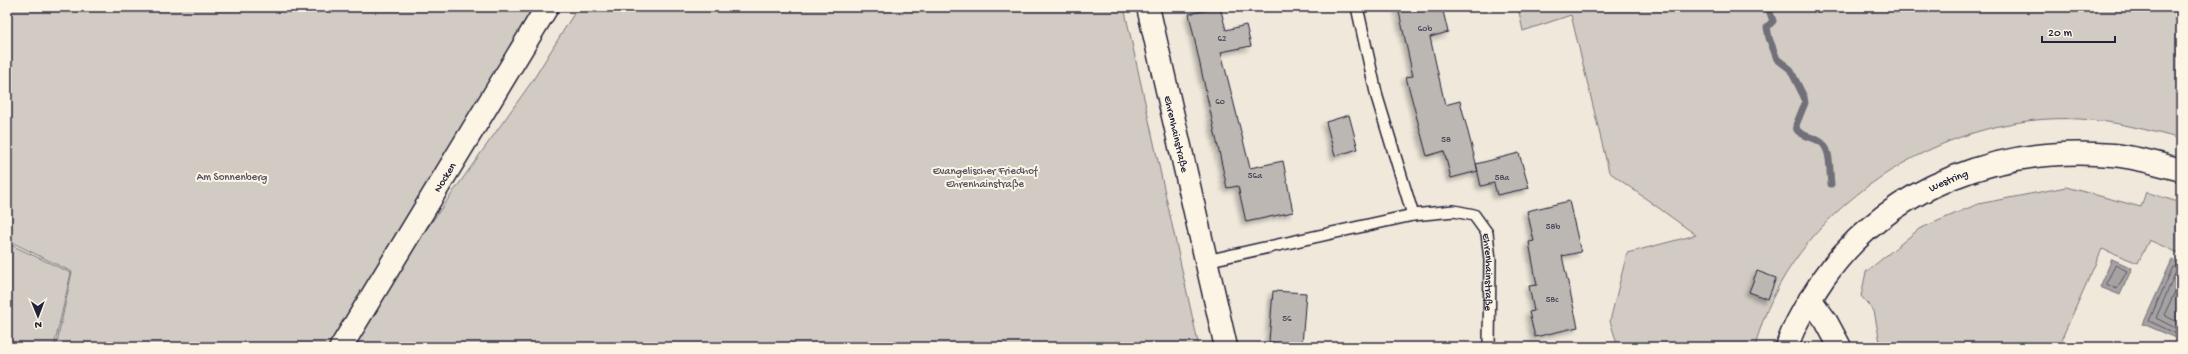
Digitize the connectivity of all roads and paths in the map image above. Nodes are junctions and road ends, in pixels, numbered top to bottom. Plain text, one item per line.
1 (547, 7) edge
2 (1148, 7) edge
3 (1357, 7) edge
4 (2181, 170) edge
5 (1413, 215) junction
6 (1206, 261) junction
7 (1810, 299) junction
8 (341, 347) edge
9 (1226, 347) edge
10 (1490, 347) edge
11 (1787, 347) edge
12 (1840, 347) edge

1 - 8 street, Nocken
2 - 6 street, Ehrenhainstraße
3 - 5 lane
4 - 7 street, Westring
5 - 6 lane, Ehrenhainstraße
5 - 10 lane, Ehrenhainstraße
6 - 9 street, Ehrenhainstraße
7 - 11 street, Westring
7 - 12 street

